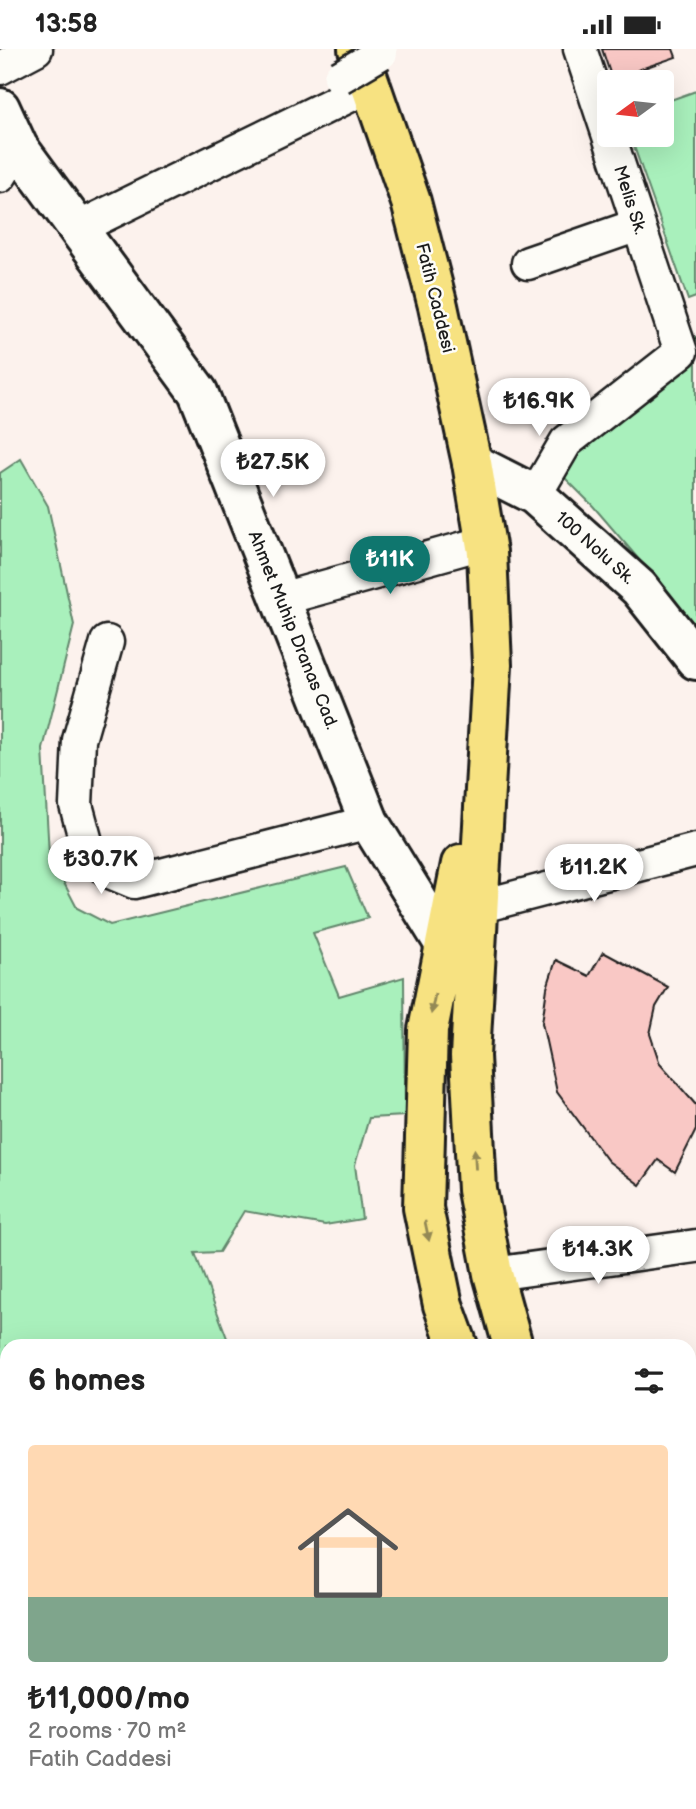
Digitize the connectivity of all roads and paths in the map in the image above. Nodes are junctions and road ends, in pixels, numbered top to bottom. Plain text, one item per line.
1 (36, 49) edge
2 (580, 49) edge
3 (362, 66) edge
4 (0, 68) edge
5 (0, 108) edge
6 (9, 161) edge
7 (638, 225) junction
8 (78, 228) junction
9 (528, 264) dead end
10 (472, 463) junction
11 (536, 495) junction
12 (486, 542) junction
13 (281, 599) junction
14 (107, 642) dead end
15 (696, 660) edge
16 (489, 721) junction
17 (369, 822) junction
18 (696, 849) edge
19 (478, 907) junction
20 (445, 945) junction
21 (696, 1246) edge
22 (493, 1274) junction
23 (455, 1339) edge
24 (511, 1339) edge

1 - 4 street
2 - 7 street, Melis Sk.
3 - 8 street
3 - 10 highway, Fatih Caddesi
5 - 6 street, Ahmet Muhip Dranas Cad.
6 - 8 street, Ahmet Muhip Dranas Cad.
7 - 9 street
7 - 11 street, Melis Sk.
8 - 13 street, Ahmet Muhip Dranas Cad.
10 - 11 street, 100 Nolu Sk.
10 - 12 highway, Fatih Caddesi
11 - 15 street, 100 Nolu Sk.
12 - 13 street
12 - 16 highway, Fatih Caddesi
13 - 17 street, Ahmet Muhip Dranas Cad.
14 - 17 street
16 - 19 highway
16 - 20 highway
17 - 20 street, Ahmet Muhip Dranas Cad.
18 - 19 street
22 -> 19 highway
20 -> 23 highway
21 - 22 street
22 - 24 highway

